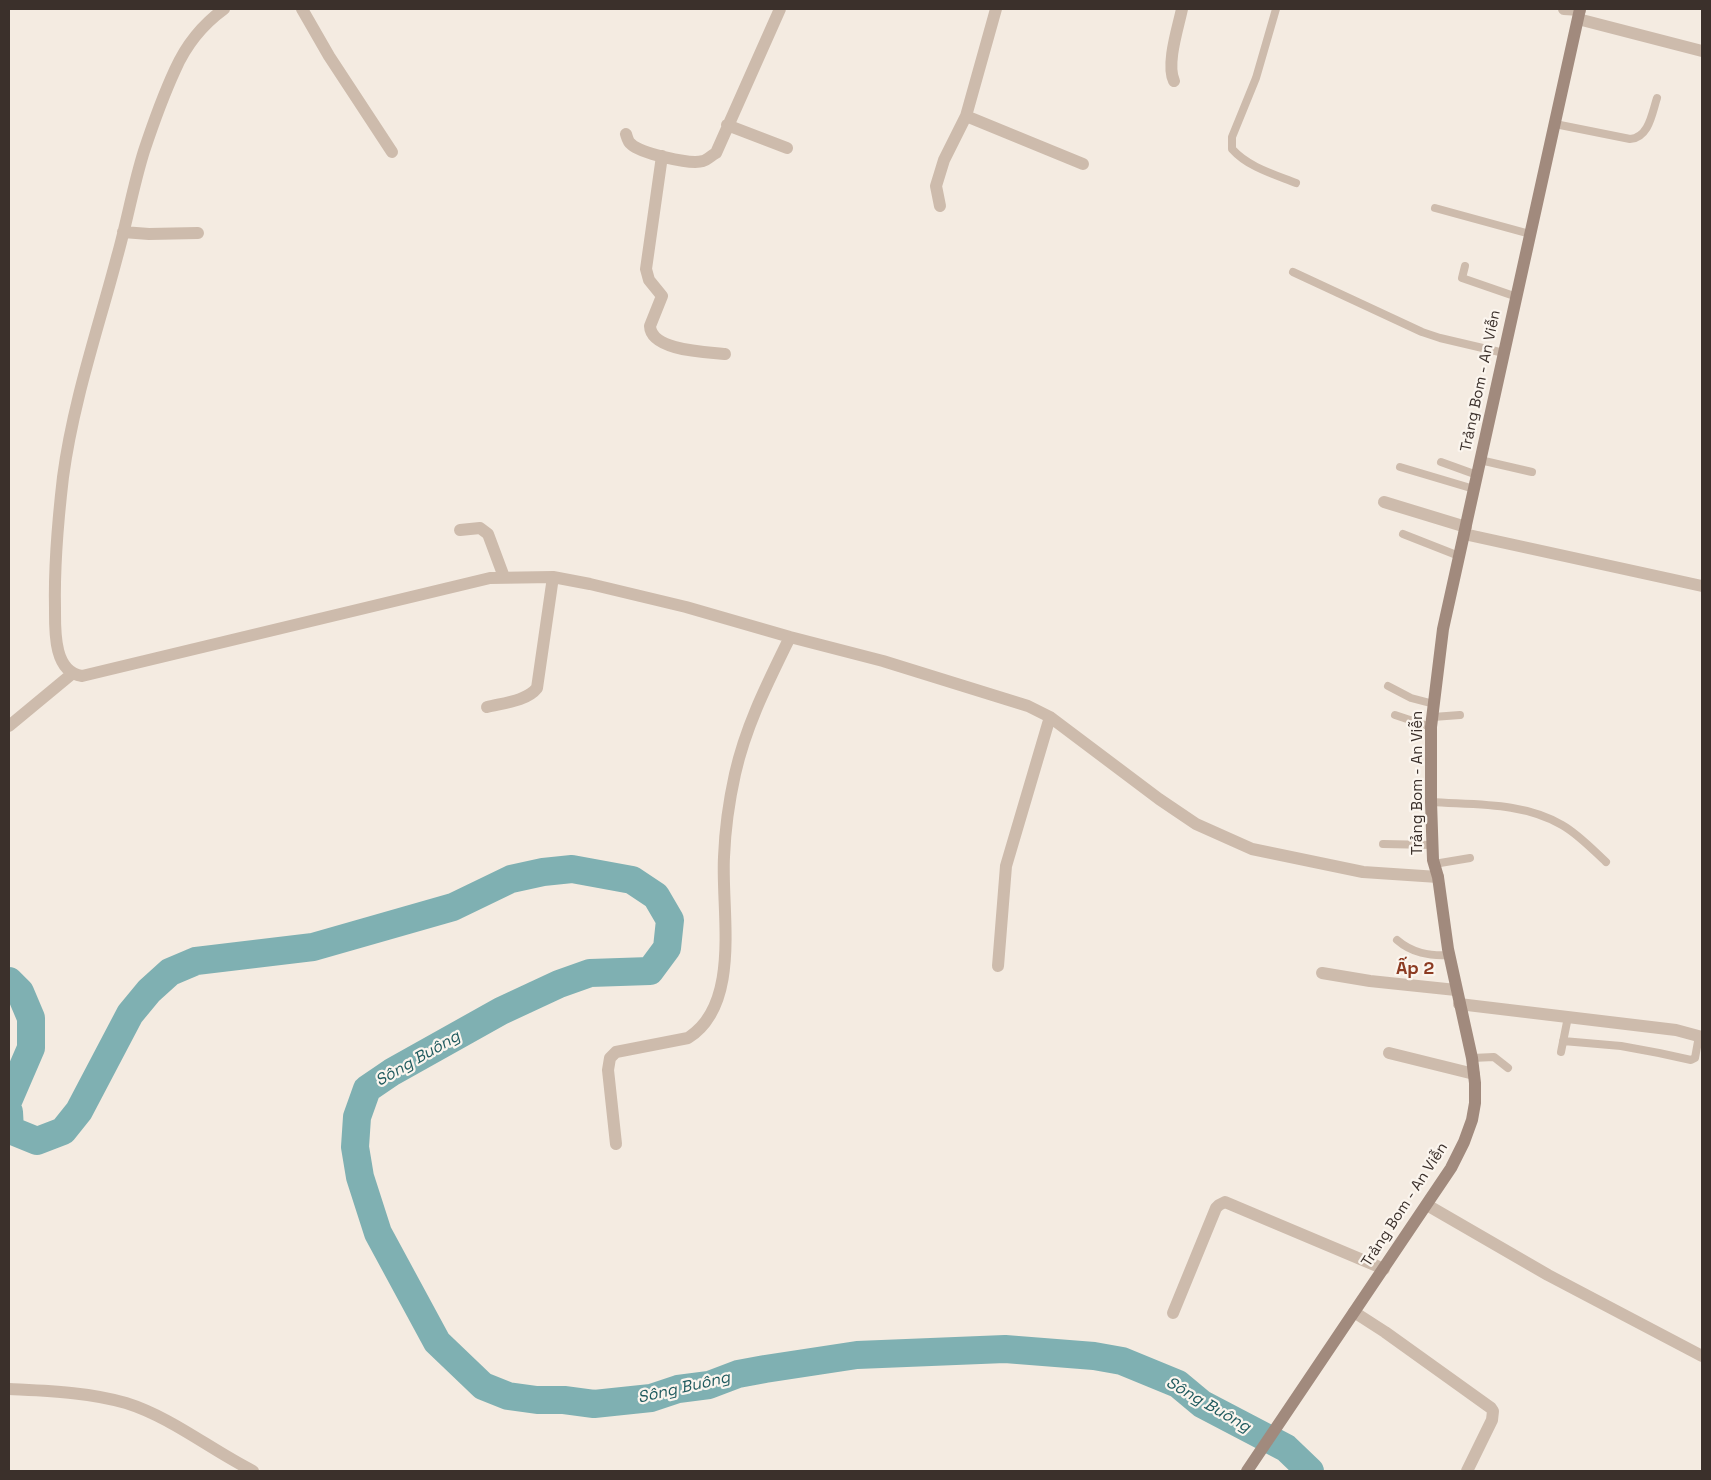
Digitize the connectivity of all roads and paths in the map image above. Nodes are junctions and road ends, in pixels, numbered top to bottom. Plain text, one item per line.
1 (224, 9) edge
2 (302, 9) edge
3 (780, 9) edge
4 (996, 9) edge
5 (1182, 9) edge
6 (1276, 9) edge
7 (1564, 9) edge
8 (1579, 13) edge
9 (1702, 51) edge
10 (1174, 81) dead end
11 (1657, 98) dead end
12 (966, 116) junction
13 (1555, 124) junction
14 (727, 125) junction
15 (626, 134) dead end
16 (787, 148) dead end
17 (392, 152) dead end
18 (662, 156) junction
19 (1083, 164) dead end
20 (1296, 183) dead end
21 (940, 206) dead end
22 (1435, 208) dead end
23 (123, 232) junction
24 (198, 233) dead end
25 (1530, 234) junction
26 (1466, 266) dead end
27 (1293, 272) dead end
28 (1462, 278) junction
29 (1458, 286) dead end
30 (1517, 297) junction
31 (1504, 353) junction
32 (726, 354) dead end
33 (1480, 460) junction
34 (1441, 462) dead end
35 (1400, 466) dead end
36 (1532, 472) dead end
37 (1477, 475) junction
38 (1474, 489) junction
39 (1384, 502) dead end
40 (460, 530) dead end
41 (1465, 531) junction
42 (1403, 534) dead end
43 (1459, 556) junction
44 (504, 577) junction
45 (553, 577) junction
46 (1702, 586) edge
47 (790, 637) junction
48 (73, 673) junction
49 (1388, 686) dead end
50 (488, 707) dead end
51 (1395, 715) dead end
52 (1460, 715) dead end
53 (1432, 716) junction
54 (1050, 717) junction
55 (9, 726) edge
56 (1431, 802) junction
57 (1383, 844) dead end
58 (1433, 845) junction
59 (1470, 858) dead end
60 (1606, 862) dead end
61 (1436, 870) junction
62 (1397, 940) dead end
63 (1449, 955) junction
64 (998, 966) dead end
65 (1322, 973) dead end
66 (1456, 990) junction
67 (1459, 1004) junction
68 (1568, 1017) junction
69 (1701, 1036) edge
70 (1563, 1041) junction
71 (1561, 1052) dead end
72 (1388, 1053) dead end
73 (1472, 1058) junction
74 (1508, 1068) dead end
75 (1474, 1074) junction
76 (616, 1144) dead end
77 (1427, 1205) junction
78 (1384, 1269) junction
79 (1354, 1312) junction
80 (1173, 1313) dead end
81 (1702, 1356) edge
82 (9, 1389) edge
83 (253, 1471) edge
84 (1247, 1471) edge
85 (1467, 1471) edge

1 - 23 street
2 - 17 street
3 - 14 street
4 - 12 street
5 - 10 street
6 - 20 lane
7 - 8 street
8 - 9 street
8 - 13 main road, Trảng Bom - An Viễn
11 - 13 lane
12 - 19 street
12 - 21 street
13 - 25 main road, Trảng Bom - An Viễn
14 - 16 street
14 - 18 street
15 - 18 street
18 - 32 street
22 - 25 lane
23 - 24 street
23 - 48 street
25 - 30 main road, Trảng Bom - An Viễn
26 - 28 lane
27 - 31 lane
28 - 29 lane
28 - 30 lane
30 - 31 main road, Trảng Bom - An Viễn
31 - 33 main road, Trảng Bom - An Viễn
33 - 36 lane
33 - 37 main road, Trảng Bom - An Viễn
34 - 37 lane
35 - 38 lane
37 - 38 main road, Trảng Bom - An Viễn
38 - 41 main road, Trảng Bom - An Viễn
39 - 41 street
40 - 44 street
41 - 43 main road, Trảng Bom - An Viễn
41 - 46 street
42 - 43 lane
43 - 53 main road, Trảng Bom - An Viễn
44 - 45 street
44 - 48 street
45 - 47 street
45 - 50 street
47 - 54 street
47 - 76 street
48 - 55 street
49 - 53 lane
51 - 53 lane
52 - 53 lane
53 - 56 main road, Trảng Bom - An Viễn
54 - 61 street
54 - 64 street
56 - 58 main road, Trảng Bom - An Viễn
56 - 60 lane
57 - 58 lane
58 - 61 main road, Trảng Bom - An Viễn
59 - 61 lane
61 - 63 main road, Trảng Bom - An Viễn
62 - 63 lane
63 - 66 main road, Trảng Bom - An Viễn
65 - 66 street
66 - 67 main road, Trảng Bom - An Viễn
67 - 68 street
67 - 73 main road, Trảng Bom - An Viễn
68 - 69 street
68 - 70 lane
69 - 70 lane
70 - 71 lane
72 - 75 street
73 - 74 lane
73 - 75 main road, Trảng Bom - An Viễn
75 - 77 main road, Trảng Bom - An Viễn
77 - 78 main road, Trảng Bom - An Viễn
77 - 81 street
78 - 79 main road, Trảng Bom - An Viễn
78 - 80 street
79 - 84 main road, Trảng Bom - An Viễn
79 - 85 street
82 - 83 street

